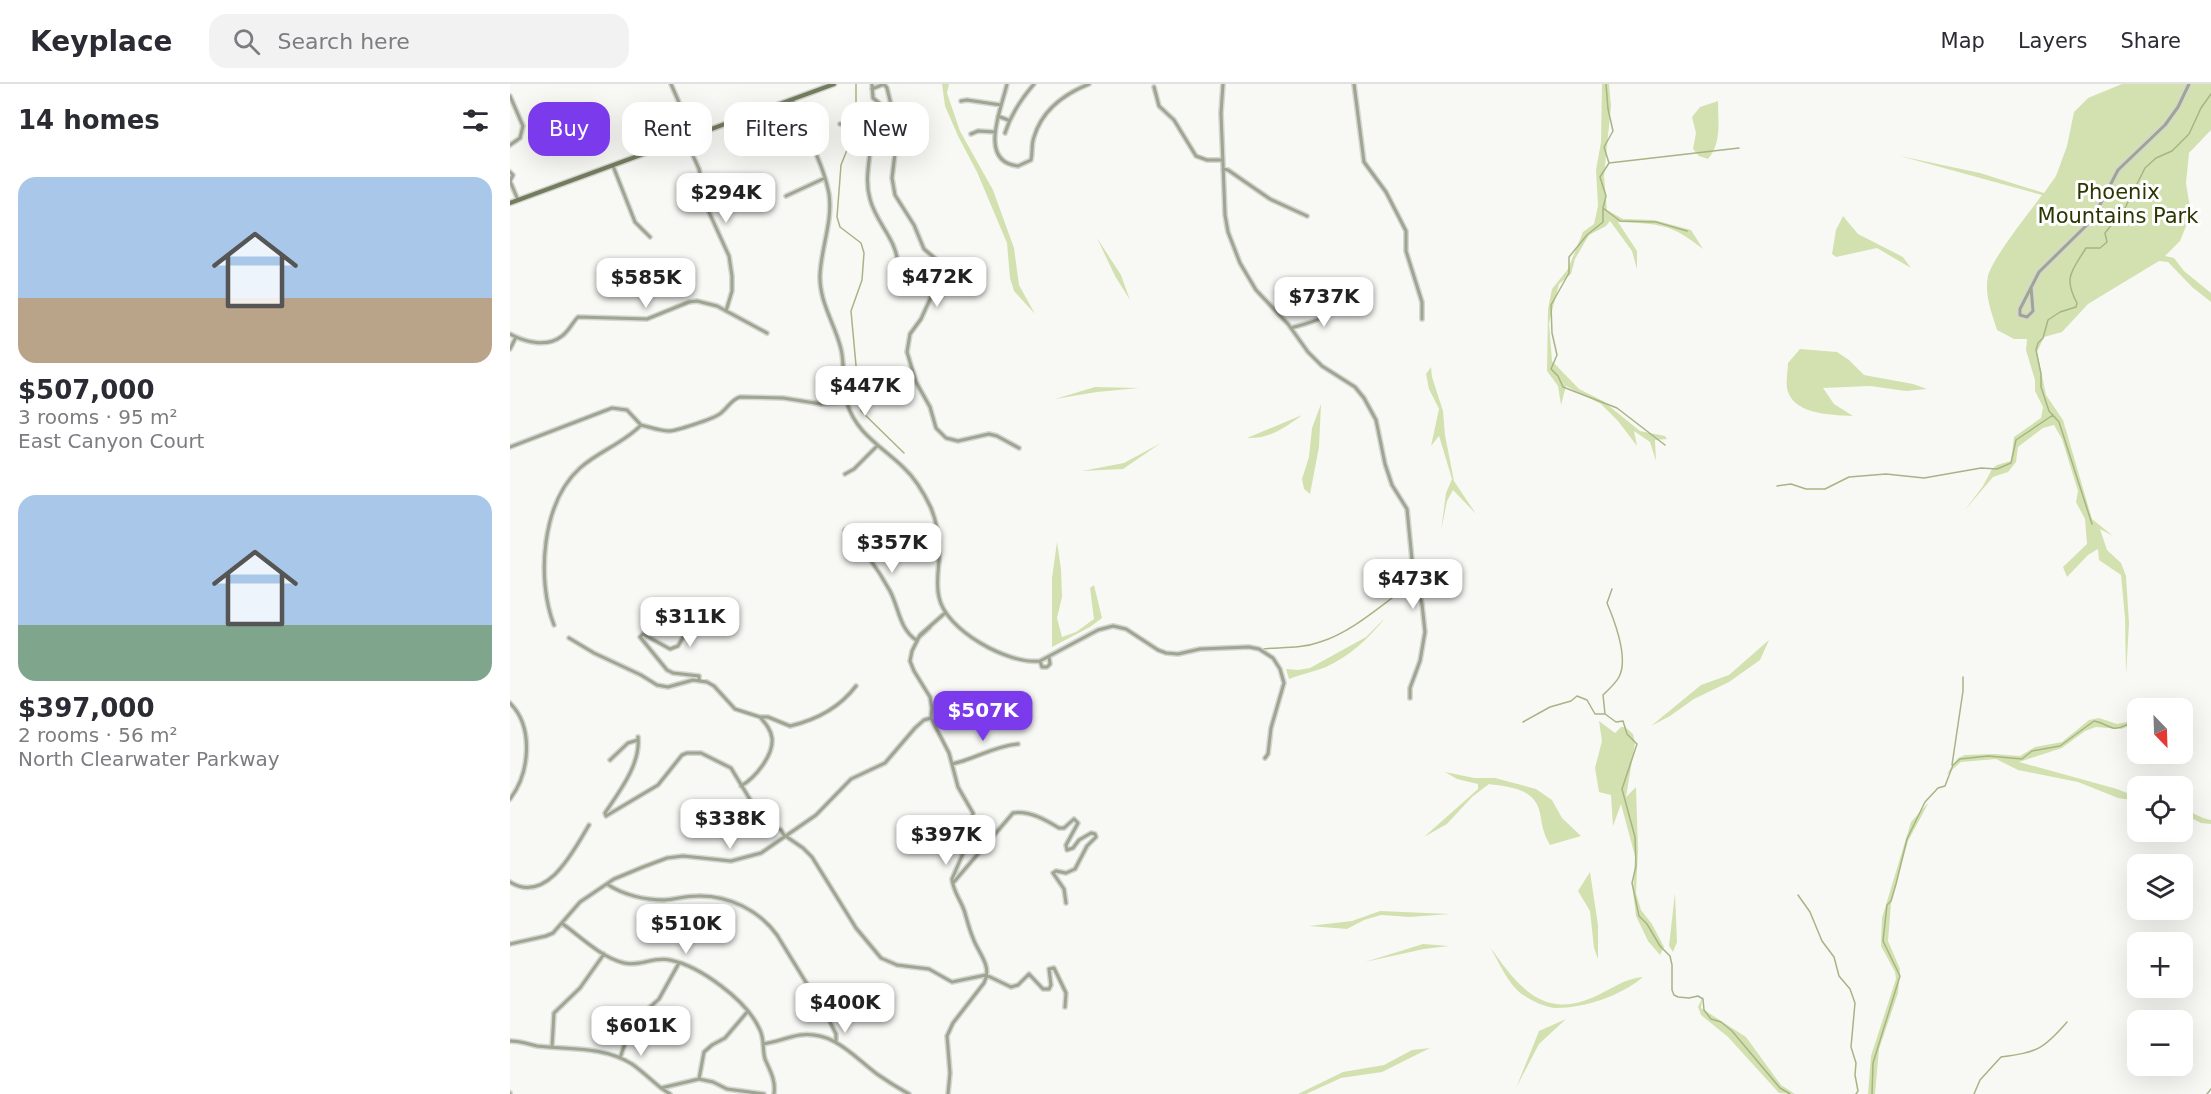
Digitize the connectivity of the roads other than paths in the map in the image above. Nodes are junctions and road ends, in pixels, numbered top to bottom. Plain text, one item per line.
1 (671, 84) edge
2 (834, 84) edge
3 (872, 84) edge
4 (884, 84) edge
5 (1007, 84) edge
6 (1034, 84) edge
7 (1089, 84) edge
8 (1223, 84) edge
9 (1354, 84) edge
10 (2189, 84) edge
11 (1154, 87) dead end
12 (872, 89) junction
13 (510, 96) edge
14 (793, 101) junction
15 (961, 101) dead end
16 (679, 102) edge
17 (878, 102) edge
18 (889, 102) edge
19 (1001, 105) junction
20 (998, 116) junction
21 (1008, 120) junction
22 (712, 130) edge
23 (995, 132) junction
24 (1005, 133) dead end
25 (971, 134) dead end
26 (510, 145) edge
27 (641, 156) edge
28 (693, 156) edge
29 (870, 156) edge
30 (895, 156) edge
31 (1221, 160) junction
32 (613, 166) junction
33 (1223, 169) junction
34 (510, 172) edge
35 (825, 178) junction
36 (510, 181) edge
37 (786, 196) dead end
38 (518, 200) junction
39 (510, 203) edge
40 (1307, 216) dead end
41 (650, 237) dead end
42 (898, 264) dead end
43 (2031, 287) junction
44 (1338, 303) dead end
45 (726, 311) junction
46 (1422, 319) dead end
47 (1291, 328) junction
48 (767, 333) dead end
49 (510, 334) edge
50 (516, 337) junction
51 (510, 349) edge
52 (846, 402) junction
53 (641, 425) junction
54 (877, 446) junction
55 (510, 447) edge
56 (1019, 448) dead end
57 (845, 474) dead end
58 (845, 530) dead end
59 (704, 600) dead end
60 (945, 613) junction
61 (554, 625) dead end
62 (569, 638) dead end
63 (916, 640) junction
64 (1049, 657) junction
65 (1040, 661) junction
66 (699, 680) junction
67 (856, 686) dead end
68 (1410, 698) dead end
69 (510, 703) edge
70 (760, 717) junction
71 (931, 718) junction
72 (1018, 744) dead end
73 (1265, 758) dead end
74 (610, 760) dead end
75 (952, 764) junction
76 (741, 786) junction
77 (510, 799) edge
78 (589, 825) dead end
79 (784, 835) junction
80 (510, 882) edge
81 (607, 884) junction
82 (952, 884) junction
83 (1066, 903) dead end
84 (562, 924) junction
85 (510, 944) edge
86 (604, 954) junction
87 (679, 963) junction
88 (986, 975) junction
89 (1065, 1006) dead end
90 (748, 1011) junction
91 (510, 1041) edge
92 (836, 1041) junction
93 (764, 1044) junction
94 (552, 1047) junction
95 (620, 1058) junction
96 (699, 1079) junction
97 (661, 1088) junction
98 (727, 1092) edge
99 (739, 1093) edge
100 (670, 1094) edge
101 (764, 1094) edge
102 (774, 1094) edge
103 (909, 1094) edge
104 (948, 1094) edge

1 - 16 street
2 - 14 main road
3 - 12 street
4 - 12 street
4 - 18 street
5 - 19 street
6 - 21 street
7 - 23 street
8 - 31 street
9 - 46 street
10 - 43 street
11 - 31 street
12 - 17 street
13 - 26 street
14 - 22 main road
14 - 35 street
15 - 19 street
19 - 20 street
20 - 21 street
20 - 23 street
21 - 24 street
23 - 25 street
27 - 32 main road
28 - 45 street
29 - 42 street
30 - 56 street
31 - 33 street
32 - 38 main road
32 - 41 street
33 - 40 street
33 - 47 street
34 - 36 street
35 - 37 street
35 - 52 street
36 - 38 street
38 - 39 main road
43 - 43 street
44 - 47 street
45 - 48 street
45 - 50 street
47 - 68 street
49 - 50 street
50 - 51 street
52 - 53 street
52 - 54 street
53 - 55 street
53 - 61 street
54 - 57 street
54 - 60 street
58 - 63 street
59 - 66 street
60 - 63 street
60 - 65 street
62 - 66 street
63 - 71 street
64 - 65 street
64 - 65 street
64 - 73 street
66 - 70 street
67 - 70 street
69 - 77 street
70 - 76 street
71 - 75 street
71 - 79 street
72 - 75 street
74 - 76 street
75 - 82 street
76 - 79 street
78 - 80 street
79 - 81 street
79 - 88 street
81 - 84 street
81 - 92 street
82 - 83 street
82 - 88 street
84 - 85 street
84 - 86 street
86 - 87 street
86 - 94 street
87 - 90 street
87 - 95 street
88 - 89 street
88 - 104 street
90 - 93 street
90 - 96 street
91 - 94 street
92 - 93 street
92 - 103 street
93 - 102 street
94 - 95 street
95 - 97 street
96 - 97 street
96 - 98 street
97 - 100 street
98 - 99 street
99 - 101 street

